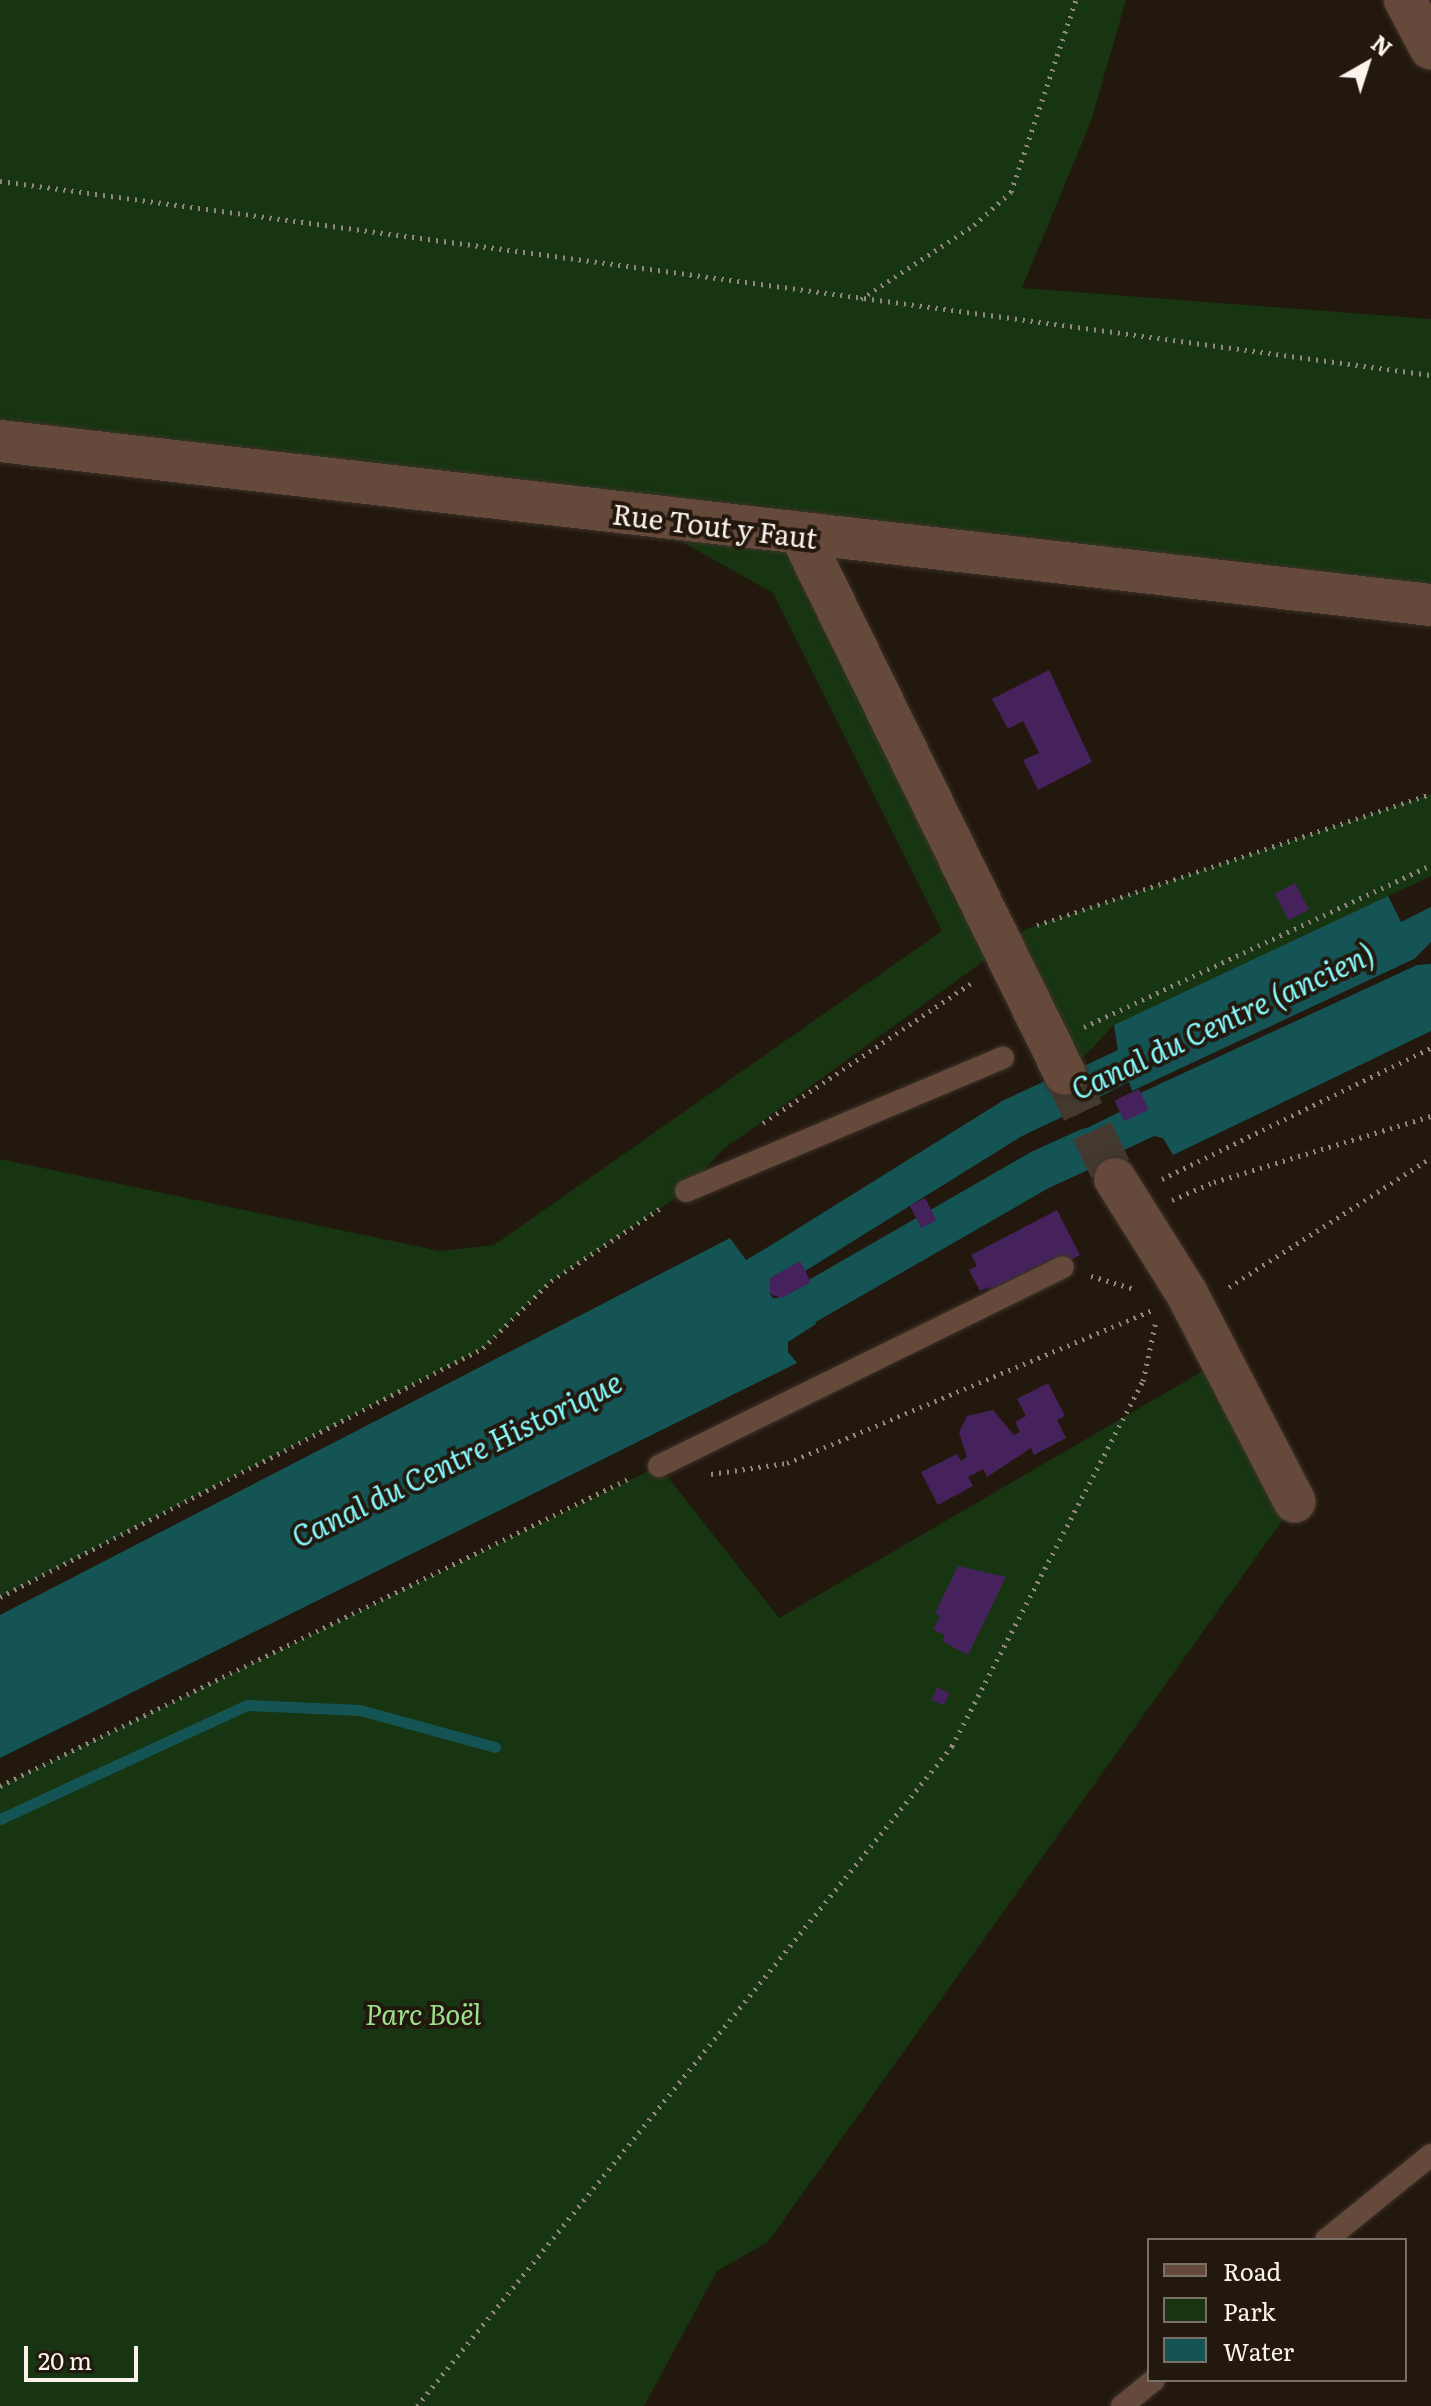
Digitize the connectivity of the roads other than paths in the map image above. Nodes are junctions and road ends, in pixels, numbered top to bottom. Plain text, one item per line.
1 (1405, 0) edge
2 (1431, 49) edge
3 (0, 441) edge
4 (801, 535) junction
5 (1431, 605) edge
6 (1003, 1058) dead end
7 (1065, 1074) tunnel mouth
8 (1115, 1179) tunnel mouth
9 (686, 1191) road end
10 (1063, 1267) road end
11 (659, 1466) road end
12 (1295, 1502) dead end
13 (1431, 2155) edge
14 (1328, 2238) edge
15 (1152, 2382) edge
16 (1122, 2406) edge

1 - 2 street
3 - 4 street, Rue Tout y Faut
4 - 5 street, Rue Tout y Faut
4 - 7 street
6 - 9 lane
8 - 12 street
10 - 11 lane
13 - 14 lane
15 - 16 lane

